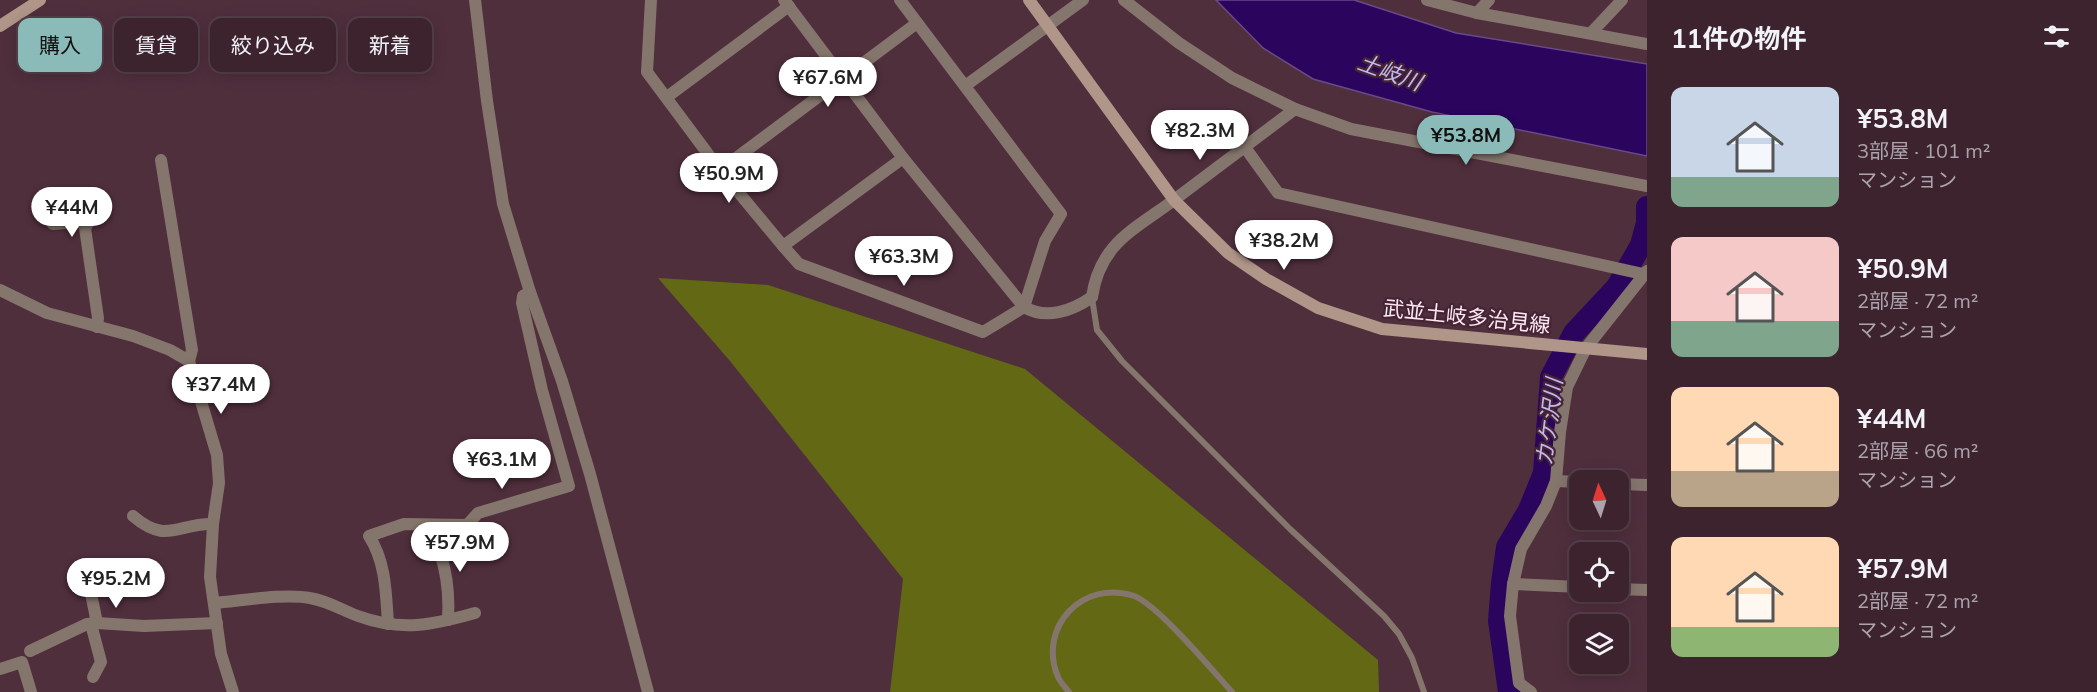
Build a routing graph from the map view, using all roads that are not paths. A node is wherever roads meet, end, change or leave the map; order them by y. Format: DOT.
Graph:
graph roads {
  1 [pos="40,0"];
  2 [pos="475,0"];
  3 [pos="651,0"];
  4 [pos="900,0"];
  5 [pos="1029,0"];
  6 [pos="1083,0"];
  7 [pos="1124,0"];
  8 [pos="1427,0"];
  9 [pos="1489,0"];
  10 [pos="1622,0"];
  11 [pos="787,3"];
  12 [pos="1477,13"];
  13 [pos="917,23"];
  14 [pos="0,26"];
  15 [pos="1048,27"];
  16 [pos="1591,33"];
  17 [pos="1647,44"];
  18 [pos="843,78"];
  19 [pos="965,86"];
  20 [pos="667,97"];
  21 [pos="1295,110"];
  22 [pos="1245,147"];
  23 [pos="903,158"];
  24 [pos="161,160"];
  25 [pos="720,170"];
  26 [pos="1647,186"];
  27 [pos="92,199"];
  28 [pos="1174,200"];
  29 [pos="89,221"];
  30 [pos="53,224"];
  31 [pos="783,246"];
  32 [pos="1646,274"];
  33 [pos="0,290"];
  34 [pos="530,292"];
  35 [pos="1092,297"];
  36 [pos="1024,307"];
  37 [pos="97,327"];
  38 [pos="1586,348"];
  39 [pos="1647,354"];
  40 [pos="189,361"];
  41 [pos="1556,481"];
  42 [pos="1569,482"];
  43 [pos="1629,484"];
  44 [pos="1647,485"];
  45 [pos="133,516"];
  46 [pos="213,524"];
  47 [pos="433,525"];
  48 [pos="88,579"];
  49 [pos="1513,584"];
  50 [pos="1569,587"];
  51 [pos="1629,589"];
  52 [pos="1647,590"];
  53 [pos="214,603"];
  54 [pos="475,613"];
  55 [pos="448,620"];
  56 [pos="94,623"];
  57 [pos="217,623"];
  58 [pos="388,624"];
  59 [pos="30,651"];
  60 [pos="0,669"];
  61 [pos="93,677"];
  62 [pos="32,692"];
  63 [pos="233,692"];
  64 [pos="648,692"];
  65 [pos="1069,692"];
  66 [pos="1232,692"];
  67 [pos="1424,692"];
  68 [pos="1531,692"];
  1 -- 14 [label="main road"];
  2 -- 34 [label="street"];
  3 -- 20 [label="street"];
  4 -- 13 [label="street"];
  5 -- 15 [label="main road, 武並土岐多治見線"];
  6 -- 15 [label="street"];
  7 -- 21 [label="street"];
  8 -- 12 [label="street"];
  9 -- 12 [label="street"];
  10 -- 16 [label="street"];
  11 -- 18 [label="street"];
  11 -- 20 [label="street"];
  12 -- 16 [label="street"];
  13 -- 18 [label="street"];
  13 -- 19 [label="street"];
  15 -- 19 [label="street"];
  15 -- 28 [label="main road, 武並土岐多治見線"];
  16 -- 17 [label="street"];
  18 -- 23 [label="street"];
  18 -- 25 [label="street"];
  19 -- 36 [label="street"];
  20 -- 25 [label="street"];
  21 -- 22 [label="street"];
  21 -- 26 [label="street"];
  22 -- 28 [label="street"];
  22 -- 32 [label="street"];
  23 -- 31 [label="street"];
  23 -- 36 [label="street"];
  24 -- 40 [label="street"];
  25 -- 31 [label="street"];
  27 -- 29 [label="street"];
  28 -- 35 [label="street"];
  28 -- 38 [label="main road, 武並土岐多治見線"];
  29 -- 30 [label="street"];
  29 -- 37 [label="street"];
  31 -- 36 [label="street"];
  32 -- 38 [label="street"];
  33 -- 37 [label="street"];
  34 -- 47 [label="street"];
  34 -- 64 [label="street"];
  35 -- 36 [label="street"];
  35 -- 67 [label="lane"];
  37 -- 40 [label="street"];
  38 -- 39 [label="main road, 武並土岐多治見線"];
  38 -- 41 [label="street"];
  40 -- 46 [label="street"];
  41 -- 42 [label="street"];
  41 -- 49 [label="street"];
  43 -- 44 [label="street"];
  45 -- 46 [label="street"];
  46 -- 53 [label="street"];
  47 -- 55 [label="street"];
  47 -- 58 [label="street"];
  48 -- 56 [label="street"];
  49 -- 50 [label="street"];
  49 -- 68 [label="street"];
  51 -- 52 [label="street"];
  53 -- 57 [label="street"];
  53 -- 58 [label="street"];
  54 -- 55 [label="street"];
  55 -- 58 [label="street"];
  56 -- 57 [label="street"];
  56 -- 59 [label="street"];
  56 -- 61 [label="street"];
  57 -- 63 [label="street"];
  60 -- 62 [label="street"];
  65 -- 66 [label="lane"];
}
